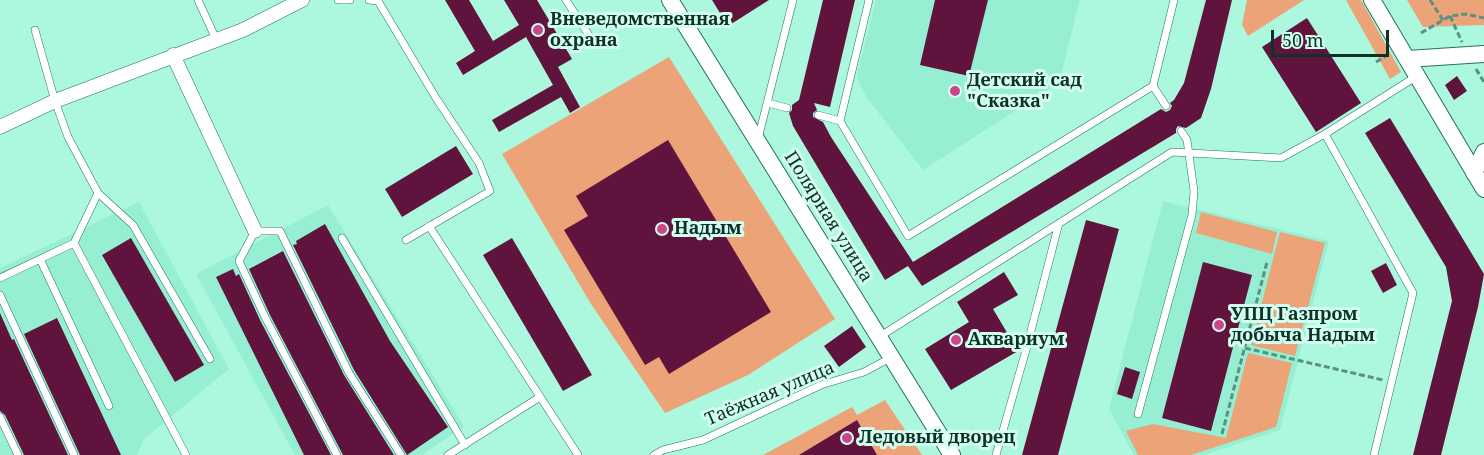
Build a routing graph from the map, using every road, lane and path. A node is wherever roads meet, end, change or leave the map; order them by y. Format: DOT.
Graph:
graph roads {
  1 [pos="198,0"];
  2 [pos="302,0"];
  3 [pos="338,0"];
  4 [pos="350,0"];
  5 [pos="369,0"];
  6 [pos="566,0"];
  7 [pos="670,0"];
  8 [pos="793,0"];
  9 [pos="869,0"];
  10 [pos="1174,0"];
  11 [pos="1372,0"];
  12 [pos="1430,0"];
  13 [pos="1484,18"];
  14 [pos="1443,20"];
  15 [pos="35,30"];
  16 [pos="1421,33"];
  17 [pos="216,39"];
  18 [pos="592,40"];
  19 [pos="1484,54"];
  20 [pos="173,55"];
  21 [pos="1400,55"];
  22 [pos="1376,62"];
  23 [pos="1417,76"];
  24 [pos="1153,86"];
  25 [pos="55,101"];
  26 [pos="768,103"];
  27 [pos="1166,106"];
  28 [pos="787,108"];
  29 [pos="818,115"];
  30 [pos="840,121"];
  31 [pos="0,127"];
  32 [pos="1181,131"];
  33 [pos="1325,134"];
  34 [pos="758,142"];
  35 [pos="1484,152"];
  36 [pos="1189,153"];
  37 [pos="1474,173"];
  38 [pos="1484,189"];
  39 [pos="98,193"];
  40 [pos="1059,224"];
  41 [pos="429,226"];
  42 [pos="255,231"];
  43 [pos="342,238"];
  44 [pos="406,240"];
  45 [pos="74,243"];
  46 [pos="40,259"];
  47 [pos="1267,262"];
  48 [pos="0,278"];
  49 [pos="0,295"];
  50 [pos="879,337"];
  51 [pos="1245,348"];
  52 [pos="892,357"];
  53 [pos="210,359"];
  54 [pos="1392,382"];
  55 [pos="540,397"];
  56 [pos="109,406"];
  57 [pos="1138,414"];
  58 [pos="0,417"];
  59 [pos="1222,434"];
  60 [pos="465,444"];
  61 [pos="664,453"];
  62 [pos="18,455"];
  63 [pos="74,455"];
  64 [pos="186,455"];
  65 [pos="337,455"];
  66 [pos="401,455"];
  67 [pos="448,455"];
  68 [pos="578,455"];
  69 [pos="654,455"];
  70 [pos="952,455"];
  71 [pos="996,455"];
  72 [pos="1374,455"];
  1 -- 17 [label="lane"];
  2 -- 17 [label="street"];
  3 -- 4 [label="lane"];
  5 -- 41 [label="lane"];
  6 -- 18 [label="lane"];
  7 -- 34 [label="street, Полярная улица"];
  8 -- 26 [label="lane"];
  9 -- 30 [label="lane"];
  10 -- 24 [label="lane"];
  11 -- 21 [label="street"];
  12 -- 14 [label="path"];
  13 -- 14 [label="path"];
  14 -- 16 [label="path"];
  15 -- 25 [label="lane"];
  17 -- 20 [label="street"];
  19 -- 21 [label="street"];
  20 -- 25 [label="street"];
  20 -- 42 [label="street"];
  21 -- 22 [label="path"];
  21 -- 23 [label="street"];
  23 -- 33 [label="lane"];
  23 -- 37 [label="street"];
  24 -- 27 [label="lane"];
  24 -- 30 [label="lane"];
  25 -- 31 [label="street"];
  25 -- 39 [label="lane"];
  26 -- 28 [label="lane"];
  26 -- 34 [label="lane"];
  29 -- 30 [label="lane"];
  32 -- 36 [label="lane"];
  33 -- 36 [label="lane"];
  33 -- 54 [label="lane"];
  34 -- 50 [label="street, Полярная улица"];
  35 -- 37 [label="street"];
  36 -- 40 [label="lane"];
  36 -- 57 [label="lane"];
  37 -- 38 [label="street"];
  39 -- 45 [label="lane"];
  39 -- 53 [label="lane"];
  40 -- 50 [label="lane"];
  40 -- 71 [label="lane"];
  41 -- 44 [label="lane"];
  41 -- 55 [label="lane"];
  42 -- 65 [label="lane"];
  42 -- 66 [label="lane"];
  43 -- 60 [label="lane"];
  45 -- 46 [label="lane"];
  45 -- 64 [label="lane"];
  46 -- 48 [label="lane"];
  46 -- 56 [label="lane"];
  47 -- 51 [label="path"];
  49 -- 63 [label="lane"];
  50 -- 52 [label="street, Полярная улица"];
  51 -- 54 [label="path"];
  51 -- 59 [label="path"];
  52 -- 61 [label="lane, Таёжная улица"];
  52 -- 70 [label="street, Полярная улица"];
  54 -- 72 [label="lane"];
  55 -- 60 [label="lane"];
  55 -- 68 [label="lane"];
  58 -- 62 [label="lane"];
  60 -- 67 [label="lane"];
  61 -- 69 [label="lane, Таёжная улица"];
}
